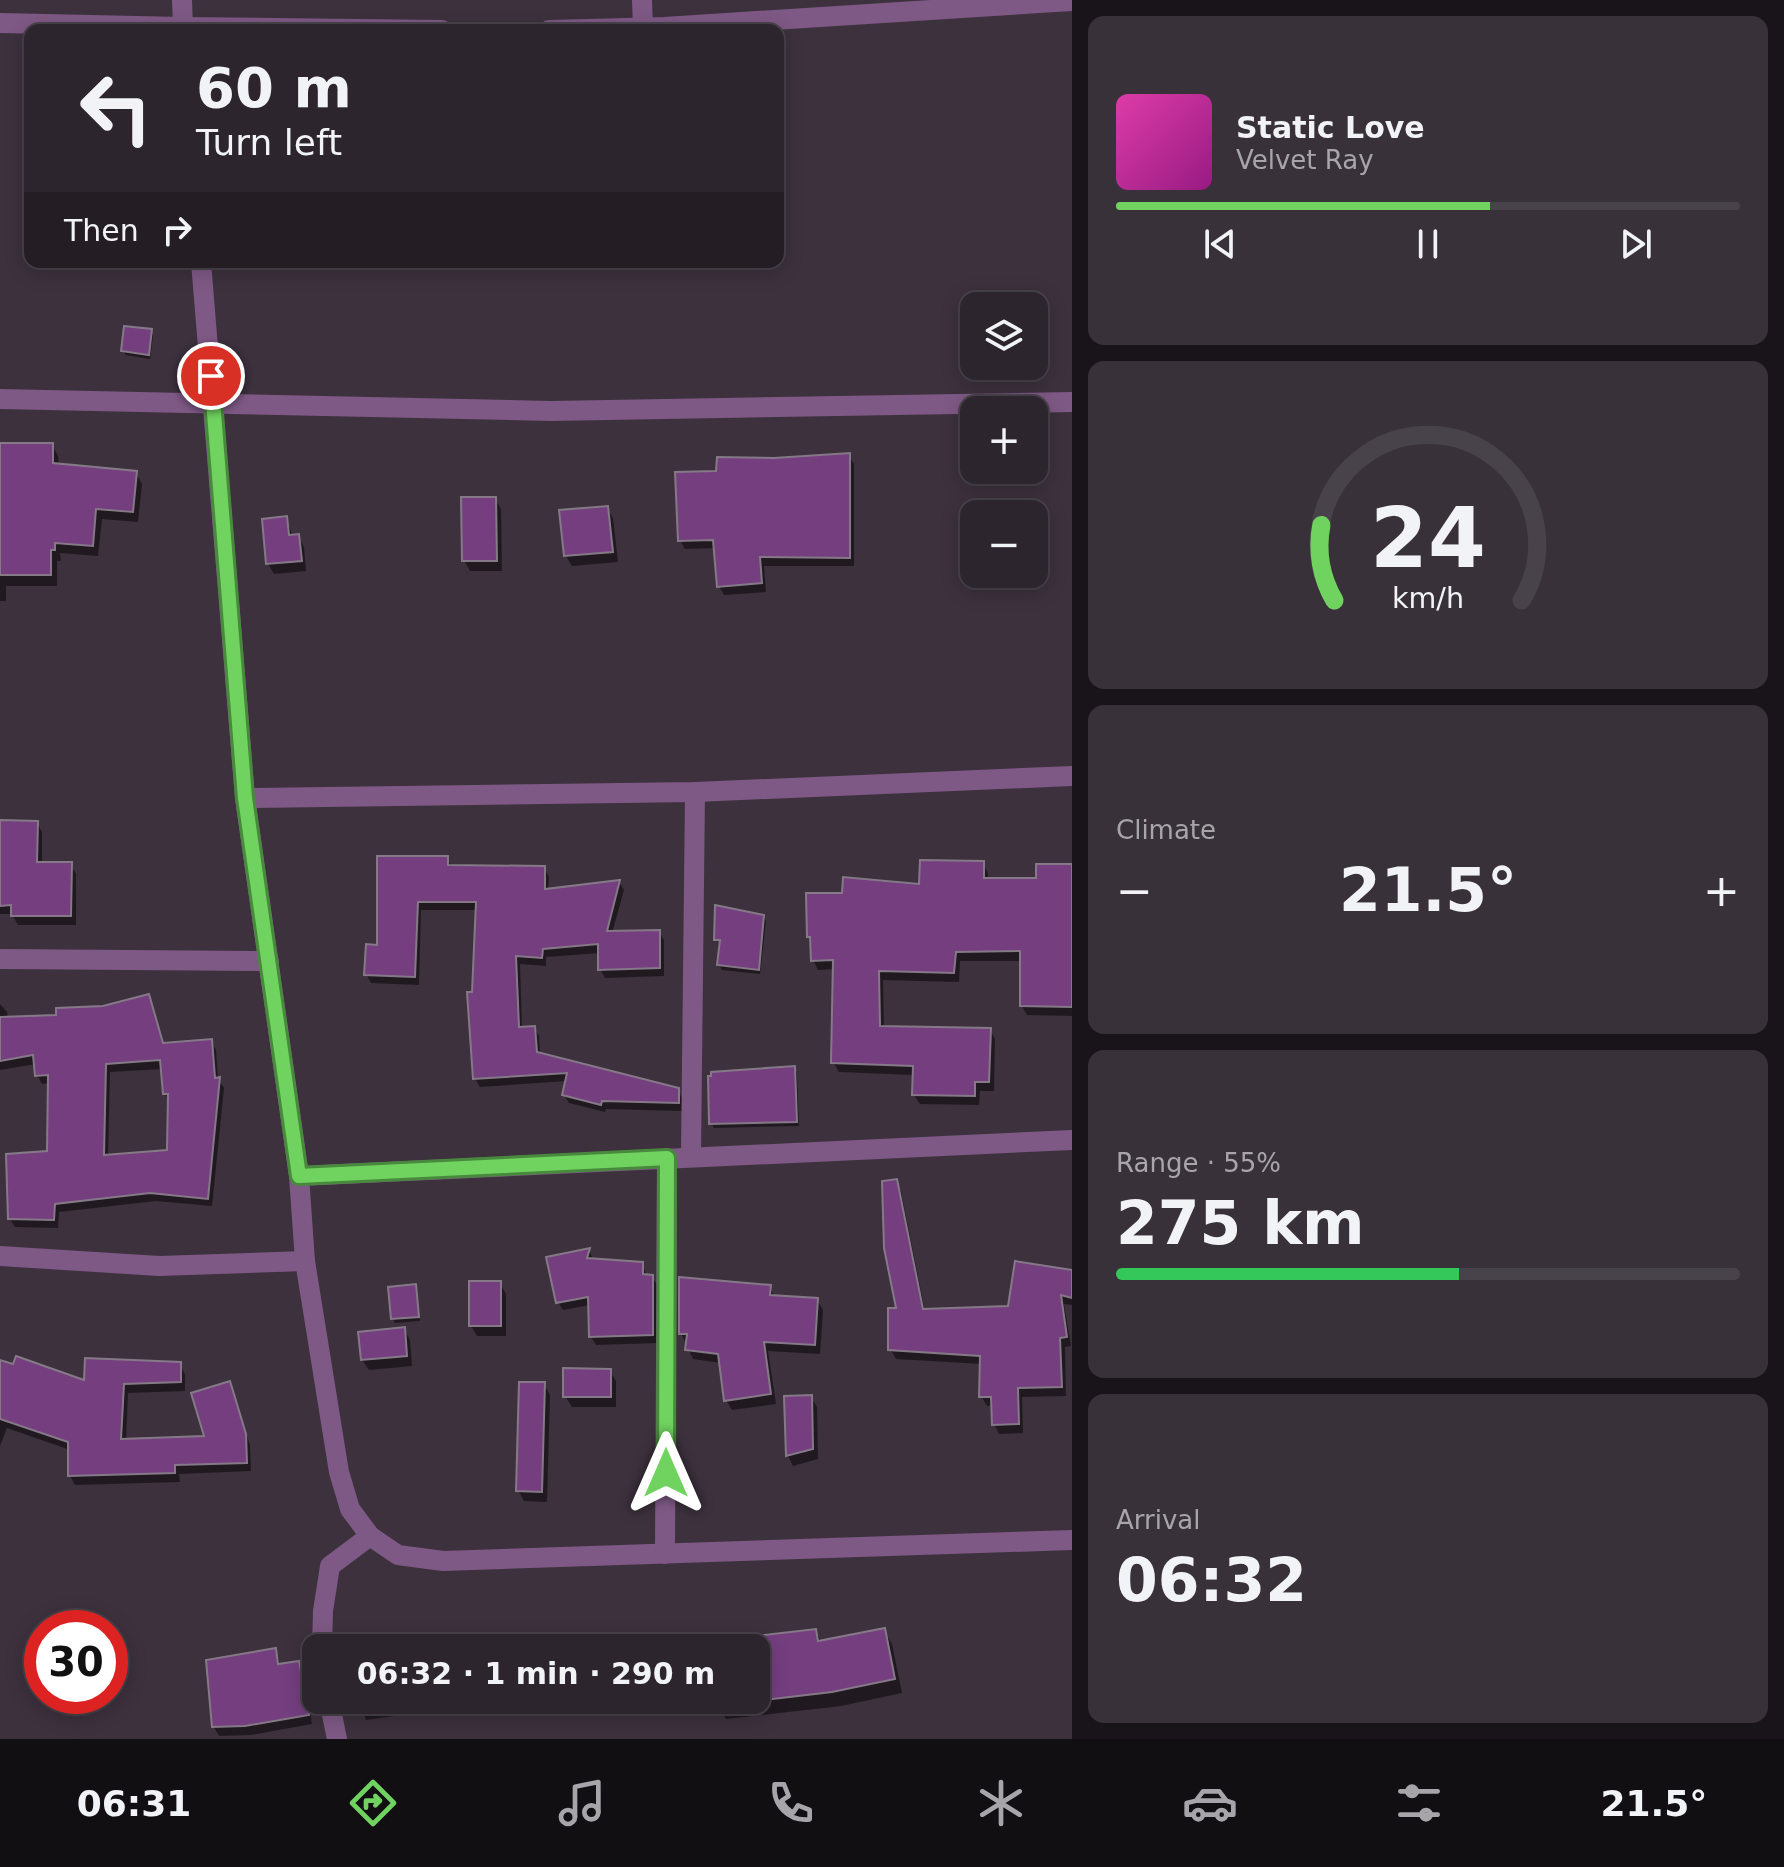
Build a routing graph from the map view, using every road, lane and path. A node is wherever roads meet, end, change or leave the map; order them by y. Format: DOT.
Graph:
graph roads {
  1 [pos="182,0"];
  2 [pos="642,0"];
  3 [pos="1072,1"];
  4 [pos="0,23"];
  5 [pos="37,24"];
  6 [pos="184,24"];
  7 [pos="643,24"];
  8 [pos="707,24"];
  9 [pos="202,268"];
  10 [pos="0,399"];
  11 [pos="1072,402"];
  12 [pos="214,405"];
  13 [pos="1072,776"];
  14 [pos="695,792"];
  15 [pos="245,798"];
  16 [pos="0,959"];
  17 [pos="269,961"];
  18 [pos="1072,1140"];
  19 [pos="691,1156"];
  20 [pos="667,1158"];
  21 [pos="299,1176"];
  22 [pos="0,1256"];
  23 [pos="305,1261"];
  24 [pos="370,1536"];
  25 [pos="1072,1540"];
  26 [pos="665,1554"];
  27 [pos="322,1634"];
  28 [pos="332,1714"];
  29 [pos="337,1739"];
  1 -- 6 [label="street"];
  2 -- 7 [label="street"];
  3 -- 8 [label="street"];
  4 -- 5 [label="street"];
  9 -- 12 [label="street"];
  10 -- 12 [label="street"];
  11 -- 12 [label="street"];
  12 -- 15 [label="street"];
  13 -- 14 [label="street"];
  14 -- 15 [label="street"];
  14 -- 19 [label="street"];
  15 -- 17 [label="street"];
  16 -- 17 [label="street"];
  17 -- 21 [label="street"];
  18 -- 19 [label="street"];
  19 -- 20 [label="street"];
  20 -- 21 [label="street"];
  20 -- 26 [label="street"];
  21 -- 23 [label="street"];
  22 -- 23 [label="street"];
  23 -- 24 [label="street"];
  24 -- 26 [label="street"];
  24 -- 27 [label="street"];
  25 -- 26 [label="street"];
  28 -- 29 [label="street"];
}
